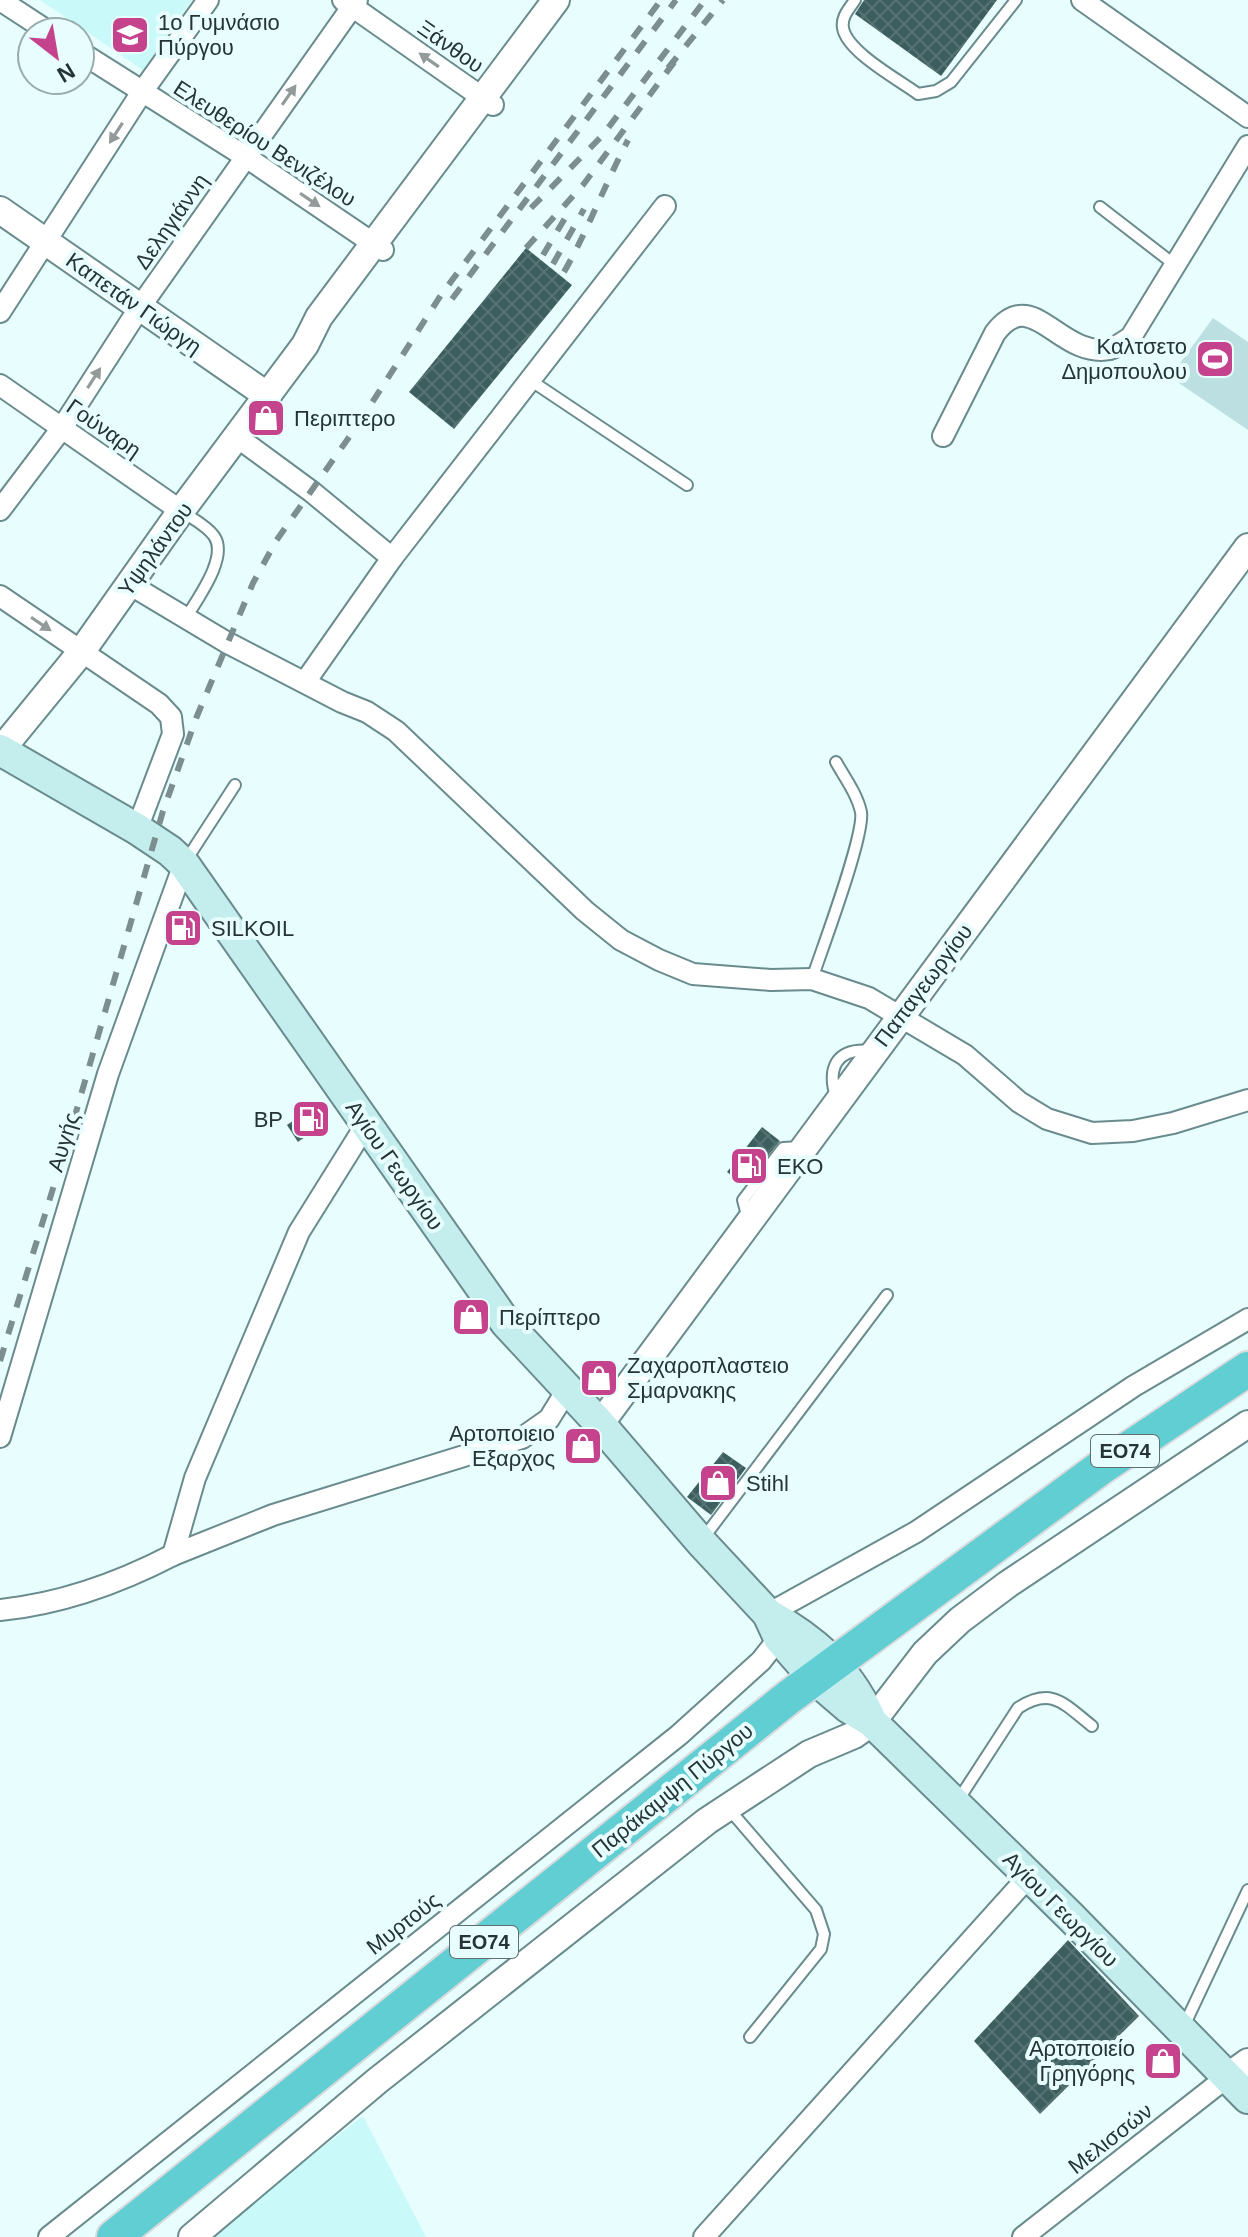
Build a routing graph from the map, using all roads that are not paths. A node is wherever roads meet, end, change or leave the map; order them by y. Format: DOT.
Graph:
graph roads {
  1 [pos="208,0"];
  2 [pos="556,0"];
  3 [pos="572,0"];
  4 [pos="855,0"];
  5 [pos="1016,0"];
  6 [pos="1082,0"];
  7 [pos="351,2"];
  8 [pos="4,5"];
  9 [pos="22,16"];
  10 [pos="96,62"];
  11 [pos="142,92"];
  12 [pos="488,101"];
  13 [pos="1248,117"];
  14 [pos="1248,146"];
  15 [pos="246,157"];
  16 [pos="665,206"];
  17 [pos="1100,207"];
  18 [pos="0,210"];
  19 [pos="46,242"];
  20 [pos="378,247"];
  21 [pos="1175,265"];
  22 [pos="140,307"];
  23 [pos="0,312"];
  24 [pos="530,380"];
  25 [pos="0,385"];
  26 [pos="268,396"];
  27 [pos="62,428"];
  28 [pos="943,436"];
  29 [pos="237,437"];
  30 [pos="687,485"];
  31 [pos="0,510"];
  32 [pos="181,511"];
  33 [pos="1248,547"];
  34 [pos="392,558"];
  35 [pos="129,584"];
  36 [pos="0,596"];
  37 [pos="186,618"];
  38 [pos="82,651"];
  39 [pos="305,682"];
  40 [pos="0,750"];
  41 [pos="836,762"];
  42 [pos="235,785"];
  43 [pos="137,829"];
  44 [pos="184,864"];
  45 [pos="812,979"];
  46 [pos="900,1016"];
  47 [pos="1248,1100"];
  48 [pos="367,1123"];
  49 [pos="887,1295"];
  50 [pos="1248,1319"];
  51 [pos="1248,1369"];
  52 [pos="567,1390"];
  53 [pos="600,1424"];
  54 [pos="1248,1424"];
  55 [pos="0,1437"];
  56 [pos="701,1542"];
  57 [pos="173,1555"];
  58 [pos="0,1610"];
  59 [pos="774,1626"];
  60 [pos="824,1670"];
  61 [pos="872,1722"];
  62 [pos="1092,1726"];
  63 [pos="956,1804"];
  64 [pos="727,1807"];
  65 [pos="1029,1876"];
  66 [pos="1248,1890"];
  67 [pos="1182,2032"];
  68 [pos="750,2037"];
  69 [pos="1241,2079"];
  70 [pos="205,2233"];
  71 [pos="49,2237"];
  72 [pos="114,2237"];
  73 [pos="704,2237"];
  74 [pos="1023,2237"];
  1 -- 11 [label="street"];
  2 -- 12 [label="street, Υψηλάντου"];
  3 -- 12 [label="street, Υψηλάντου"];
  4 -- 5 [label="lane"];
  6 -- 13 [label="street"];
  12 -- 7 [label="street, Ξάνθου, one-way"];
  15 -- 7 [label="street, Δεληγιάννη, one-way"];
  8 -- 9 [label="street"];
  10 -- 11 [label="street, Ελευθερίου Βενιζέλου"];
  11 -- 15 [label="street, Ελευθερίου Βενιζέλου"];
  11 -- 19 [label="street, one-way"];
  12 -- 20 [label="street, Υψηλάντου"];
  14 -- 21 [label="street"];
  15 -- 20 [label="street, Ελευθερίου Βενιζέλου, one-way"];
  15 -- 22 [label="street, Δεληγιάννη"];
  16 -- 24 [label="street"];
  17 -- 21 [label="lane"];
  18 -- 19 [label="street, Καπετάν Γιώργη"];
  19 -- 22 [label="street, Καπετάν Γιώργη"];
  19 -- 23 [label="street"];
  20 -- 26 [label="street, Υψηλάντου"];
  21 -- 28 [label="street"];
  22 -- 26 [label="street, Καπετάν Γιώργη"];
  27 -- 22 [label="street, Δεληγιάννη, one-way"];
  24 -- 30 [label="lane"];
  24 -- 34 [label="street"];
  25 -- 27 [label="street, Γούναρη"];
  26 -- 29 [label="street, Υψηλάντου"];
  27 -- 31 [label="street, Δεληγιάννη"];
  27 -- 32 [label="street, Γούναρη"];
  29 -- 32 [label="street, Υψηλάντου"];
  29 -- 34 [label="street"];
  32 -- 35 [label="street, Υψηλάντου"];
  32 -- 37 [label="lane"];
  33 -- 46 [label="street, Παπαγεωργίου"];
  34 -- 39 [label="street"];
  35 -- 37 [label="street"];
  35 -- 38 [label="street, Υψηλάντου"];
  36 -- 38 [label="street, one-way"];
  37 -- 39 [label="street"];
  38 -- 40 [label="street, Υψηλάντου"];
  38 -- 43 [label="street"];
  39 -- 45 [label="street"];
  40 -- 43 [label="main road, Αγίου Γεωργίου"];
  41 -- 45 [label="lane"];
  42 -- 44 [label="lane"];
  43 -- 44 [label="main road, Αγίου Γεωργίου"];
  44 -- 48 [label="main road, Αγίου Γεωργίου"];
  44 -- 55 [label="street, Αυγής"];
  45 -- 46 [label="street"];
  46 -- 47 [label="street"];
  46 -- 53 [label="street, Παπαγεωργίου"];
  48 -- 52 [label="main road, Αγίου Γεωργίου"];
  48 -- 57 [label="street"];
  49 -- 56 [label="lane"];
  50 -- 59 [label="street"];
  51 -- 60 [label="highway, Παράκαμψη Πύργου / ΕΟ74"];
  52 -- 53 [label="main road, Αγίου Γεωργίου"];
  52 -- 57 [label="street"];
  53 -- 56 [label="main road, Αγίου Γεωργίου"];
  54 -- 61 [label="street"];
  56 -- 59 [label="main road, Αγίου Γεωργίου"];
  57 -- 58 [label="street"];
  59 -- 60 [label="main road, Αγίου Γεωργίου"];
  59 -- 71 [label="street, Μυρτούς"];
  60 -- 61 [label="main road, Αγίου Γεωργίου"];
  60 -- 72 [label="highway, Παράκαμψη Πύργου / ΕΟ74"];
  61 -- 63 [label="main road, Αγίου Γεωργίου"];
  61 -- 64 [label="street"];
  62 -- 63 [label="lane"];
  63 -- 65 [label="main road, Αγίου Γεωργίου"];
  64 -- 68 [label="lane"];
  64 -- 70 [label="street"];
  65 -- 67 [label="main road, Αγίου Γεωργίου"];
  65 -- 73 [label="street"];
  66 -- 67 [label="lane"];
  67 -- 69 [label="main road, Αγίου Γεωργίου"];
  69 -- 74 [label="street, Μελισσών"];
}
